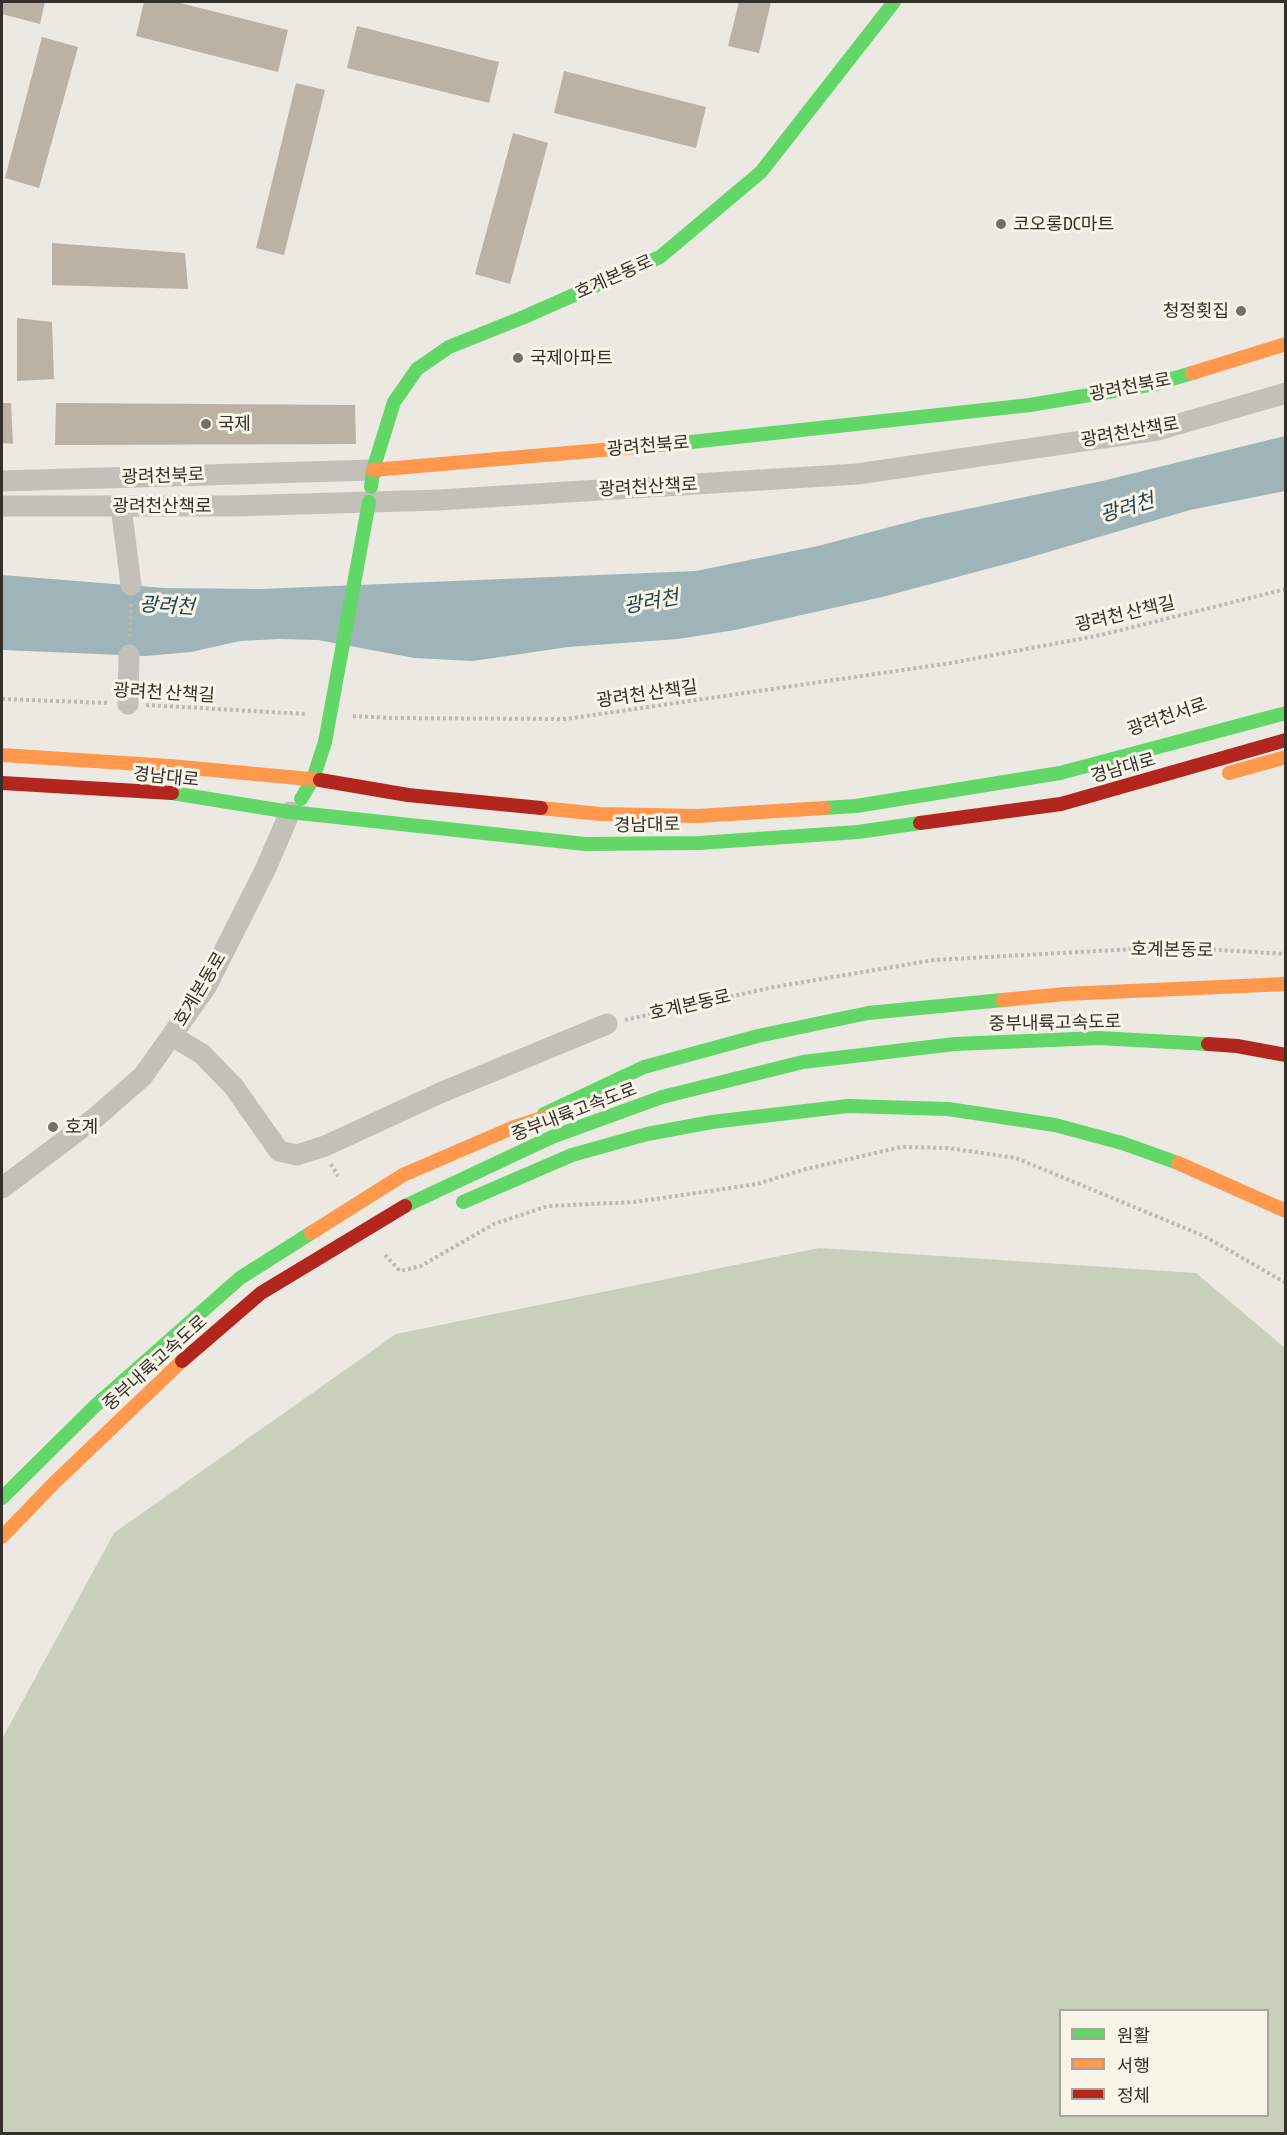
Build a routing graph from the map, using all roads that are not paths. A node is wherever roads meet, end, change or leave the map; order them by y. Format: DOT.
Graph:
graph roads {
  1 [pos="894,2"];
  2 [pos="1286,344"];
  3 [pos="1286,393"];
  4 [pos="373,470"];
  5 [pos="2,481"];
  6 [pos="369,502"];
  7 [pos="2,506"];
  8 [pos="121,506"];
  9 [pos="131,585"];
  10 [pos="129,655"];
  11 [pos="128,704"];
  12 [pos="1246,710"];
  13 [pos="1286,713"];
  14 [pos="1286,740"];
  15 [pos="2,755"];
  16 [pos="1286,757"];
  17 [pos="1060,772"];
  18 [pos="1220,776"];
  19 [pos="313,779"];
  20 [pos="2,783"];
  21 [pos="1175,786"];
  22 [pos="1061,804"];
  23 [pos="290,812"];
  24 [pos="1286,984"];
  25 [pos="607,1024"];
  26 [pos="171,1036"];
  27 [pos="1286,1055"];
  28 [pos="638,1085"];
  29 [pos="512,1128"];
  30 [pos="2,1188"];
  31 [pos="446,1210"];
  32 [pos="1286,1211"];
  33 [pos="292,1290"];
  34 [pos="169,1372"];
  35 [pos="2,1498"];
  36 [pos="2,1537"];
  1 -- 4 [label="main road, 호계본동로"];
  2 -- 4 [label="main road, 광려천북로"];
  3 -- 6 [label="street, 광려천산책로"];
  4 -- 5 [label="street, 광려천북로"];
  4 -- 6 [label="main road, 호계본동로"];
  6 -- 8 [label="street, 광려천산책로"];
  6 -- 19 [label="main road, 호계본동로, bridge"];
  7 -- 8 [label="street, 광려천산책로"];
  8 -- 9 [label="street"];
  10 -- 11 [label="street"];
  12 -- 17 [label="main road, 광려천서로"];
  13 -- 17 [label="main road, 경남대로"];
  14 -- 22 [label="main road, 경남대로"];
  15 -- 19 [label="main road, 경남대로"];
  16 -- 18 [label="main road"];
  17 -- 19 [label="main road, 경남대로"];
  19 -- 23 [label="main road, 호계본동로"];
  20 -- 23 [label="main road, 경남대로"];
  21 -- 22 [label="main road"];
  22 -- 23 [label="main road, 경남대로"];
  23 -- 26 [label="street, 호계본동로"];
  24 -- 29 [label="main road"];
  25 -- 26 [label="street, 호계본동로"];
  26 -- 30 [label="street, 호계본동로"];
  27 -- 34 [label="main road, 중부내륙고속도로"];
  28 -- 29 [label="main road, 중부내륙고속도로"];
  29 -- 35 [label="main road, 중부내륙고속도로"];
  31 -- 32 [label="main road"];
  33 -- 34 [label="main road"];
  34 -- 36 [label="main road, 중부내륙고속도로"];
}
